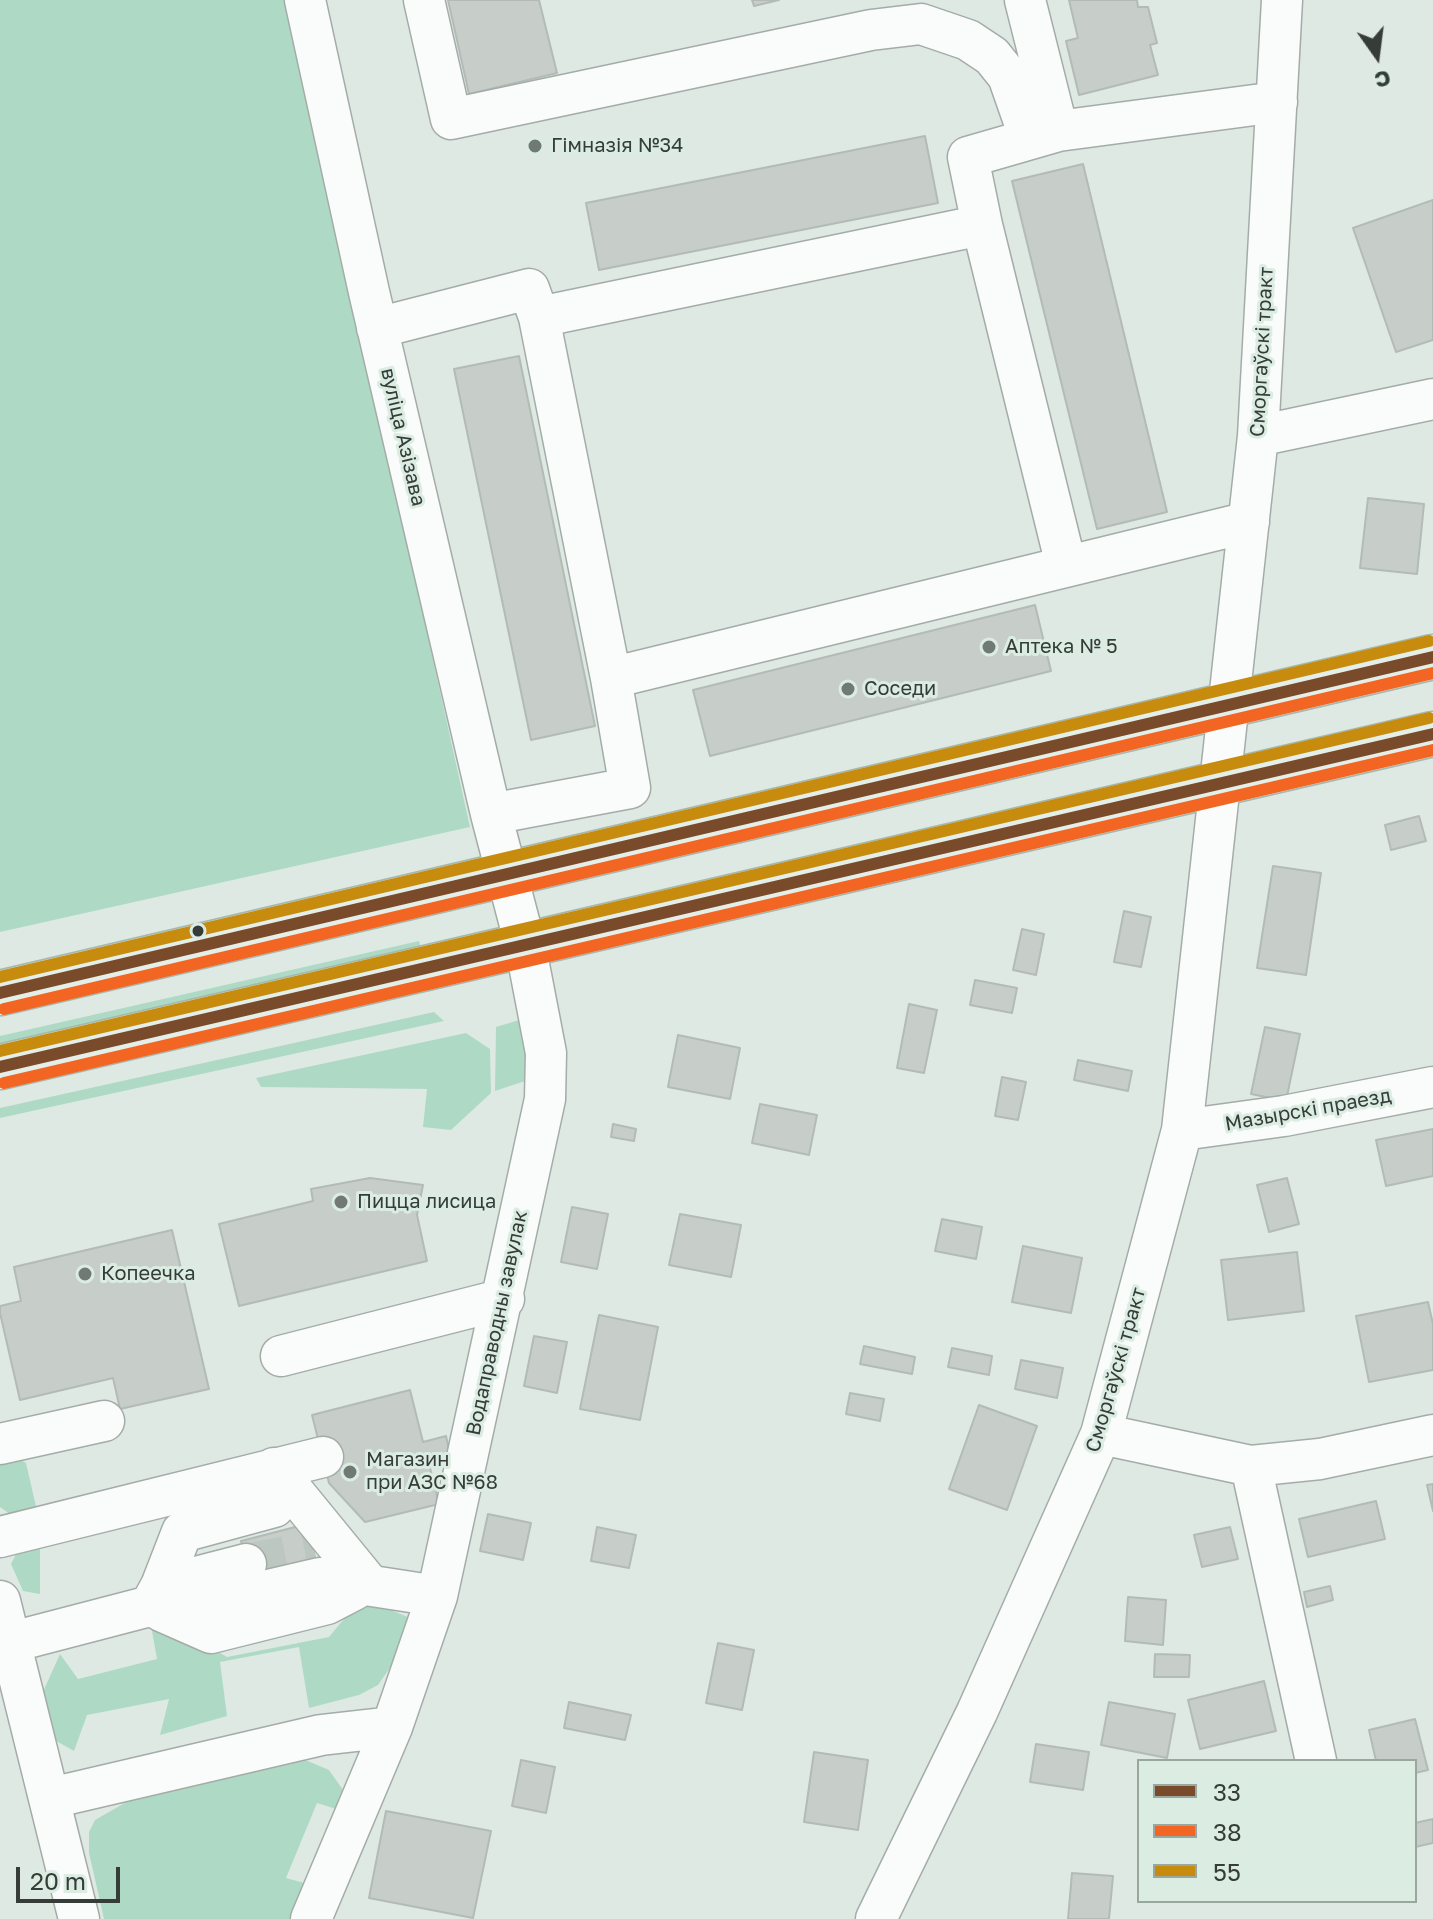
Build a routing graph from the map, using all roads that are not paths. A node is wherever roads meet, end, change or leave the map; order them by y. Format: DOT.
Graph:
graph roads {
  1 [pos="305,0"];
  2 [pos="424,0"];
  3 [pos="1025,0"];
  4 [pos="1282,0"];
  5 [pos="841,18"];
  6 [pos="1277,102"];
  7 [pos="1044,135"];
  8 [pos="982,225"];
  9 [pos="539,317"];
  10 [pos="377,328"];
  11 [pos="1433,399"];
  12 [pos="1258,436"];
  13 [pos="1249,522"];
  14 [pos="1066,565"];
  15 [pos="1433,657"];
  16 [pos="611,678"];
  17 [pos="1231,704"];
  18 [pos="1433,734"];
  19 [pos="1223,782"];
  20 [pos="491,814"];
  21 [pos="507,872"];
  22 [pos="525,944"];
  23 [pos="0,993"];
  24 [pos="0,1067"];
  25 [pos="1433,1087"];
  26 [pos="1182,1130"];
  27 [pos="504,1299"];
  28 [pos="281,1356"];
  29 [pos="104,1421"];
  30 [pos="1101,1434"];
  31 [pos="1433,1435"];
  32 [pos="0,1444"];
  33 [pos="323,1457"];
  34 [pos="1251,1466"];
  35 [pos="274,1468"];
  36 [pos="0,1537"];
  37 [pos="314,1551"];
  38 [pos="246,1564"];
  39 [pos="368,1583"];
  40 [pos="156,1596"];
  41 [pos="437,1596"];
  42 [pos="0,1601"];
  43 [pos="12,1642"];
  44 [pos="392,1727"];
  45 [pos="1316,1759"];
  46 [pos="51,1798"];
  47 [pos="79,1919"];
  48 [pos="311,1919"];
  49 [pos="876,1919"];
  1 -- 10 [label="street, вуліца Азізава"];
  2 -- 5 [label="street"];
  3 -- 7 [label="street"];
  4 -- 6 [label="street, Сморгаўскі тракт"];
  5 -- 7 [label="street"];
  6 -- 7 [label="street"];
  6 -- 12 [label="street, Сморгаўскі тракт"];
  7 -- 8 [label="street"];
  8 -- 9 [label="street"];
  8 -- 14 [label="street"];
  9 -- 10 [label="street"];
  9 -- 16 [label="street"];
  10 -- 20 [label="street, вуліца Азізава"];
  11 -- 12 [label="street"];
  12 -- 13 [label="street, Сморгаўскі тракт"];
  13 -- 14 [label="street"];
  13 -- 17 [label="street, Сморгаўскі тракт"];
  14 -- 16 [label="street"];
  15 -- 17 [label="main road"];
  16 -- 20 [label="street"];
  17 -- 19 [label="street, Сморгаўскі тракт"];
  17 -- 21 [label="main road"];
  18 -- 19 [label="main road"];
  19 -- 22 [label="main road"];
  19 -- 26 [label="street, Сморгаўскі тракт"];
  20 -- 21 [label="street, вуліца Азізава"];
  21 -- 22 [label="street, Водаправодны завулак"];
  21 -- 23 [label="main road"];
  22 -- 24 [label="main road"];
  22 -- 27 [label="street, Водаправодны завулак"];
  25 -- 26 [label="street, Мазырскі праезд"];
  26 -- 30 [label="street, Сморгаўскі тракт"];
  27 -- 28 [label="street"];
  27 -- 41 [label="street, Водаправодны завулак"];
  29 -- 32 [label="street"];
  30 -- 34 [label="street"];
  30 -- 49 [label="street, Сморгаўскі тракт"];
  31 -- 34 [label="street"];
  33 -- 35 [label="street"];
  34 -- 45 [label="street"];
  35 -- 36 [label="street"];
  35 -- 39 [label="street"];
  35 -- 40 [label="street"];
  37 -- 39 [label="street"];
  38 -- 40 [label="street"];
  39 -- 40 [label="street"];
  39 -- 41 [label="street"];
  40 -- 43 [label="street"];
  41 -- 44 [label="street, Водаправодны завулак"];
  42 -- 43 [label="street"];
  43 -- 46 [label="street"];
  44 -- 46 [label="street"];
  44 -- 48 [label="street, Водаправодны завулак"];
  46 -- 47 [label="street"];
}
